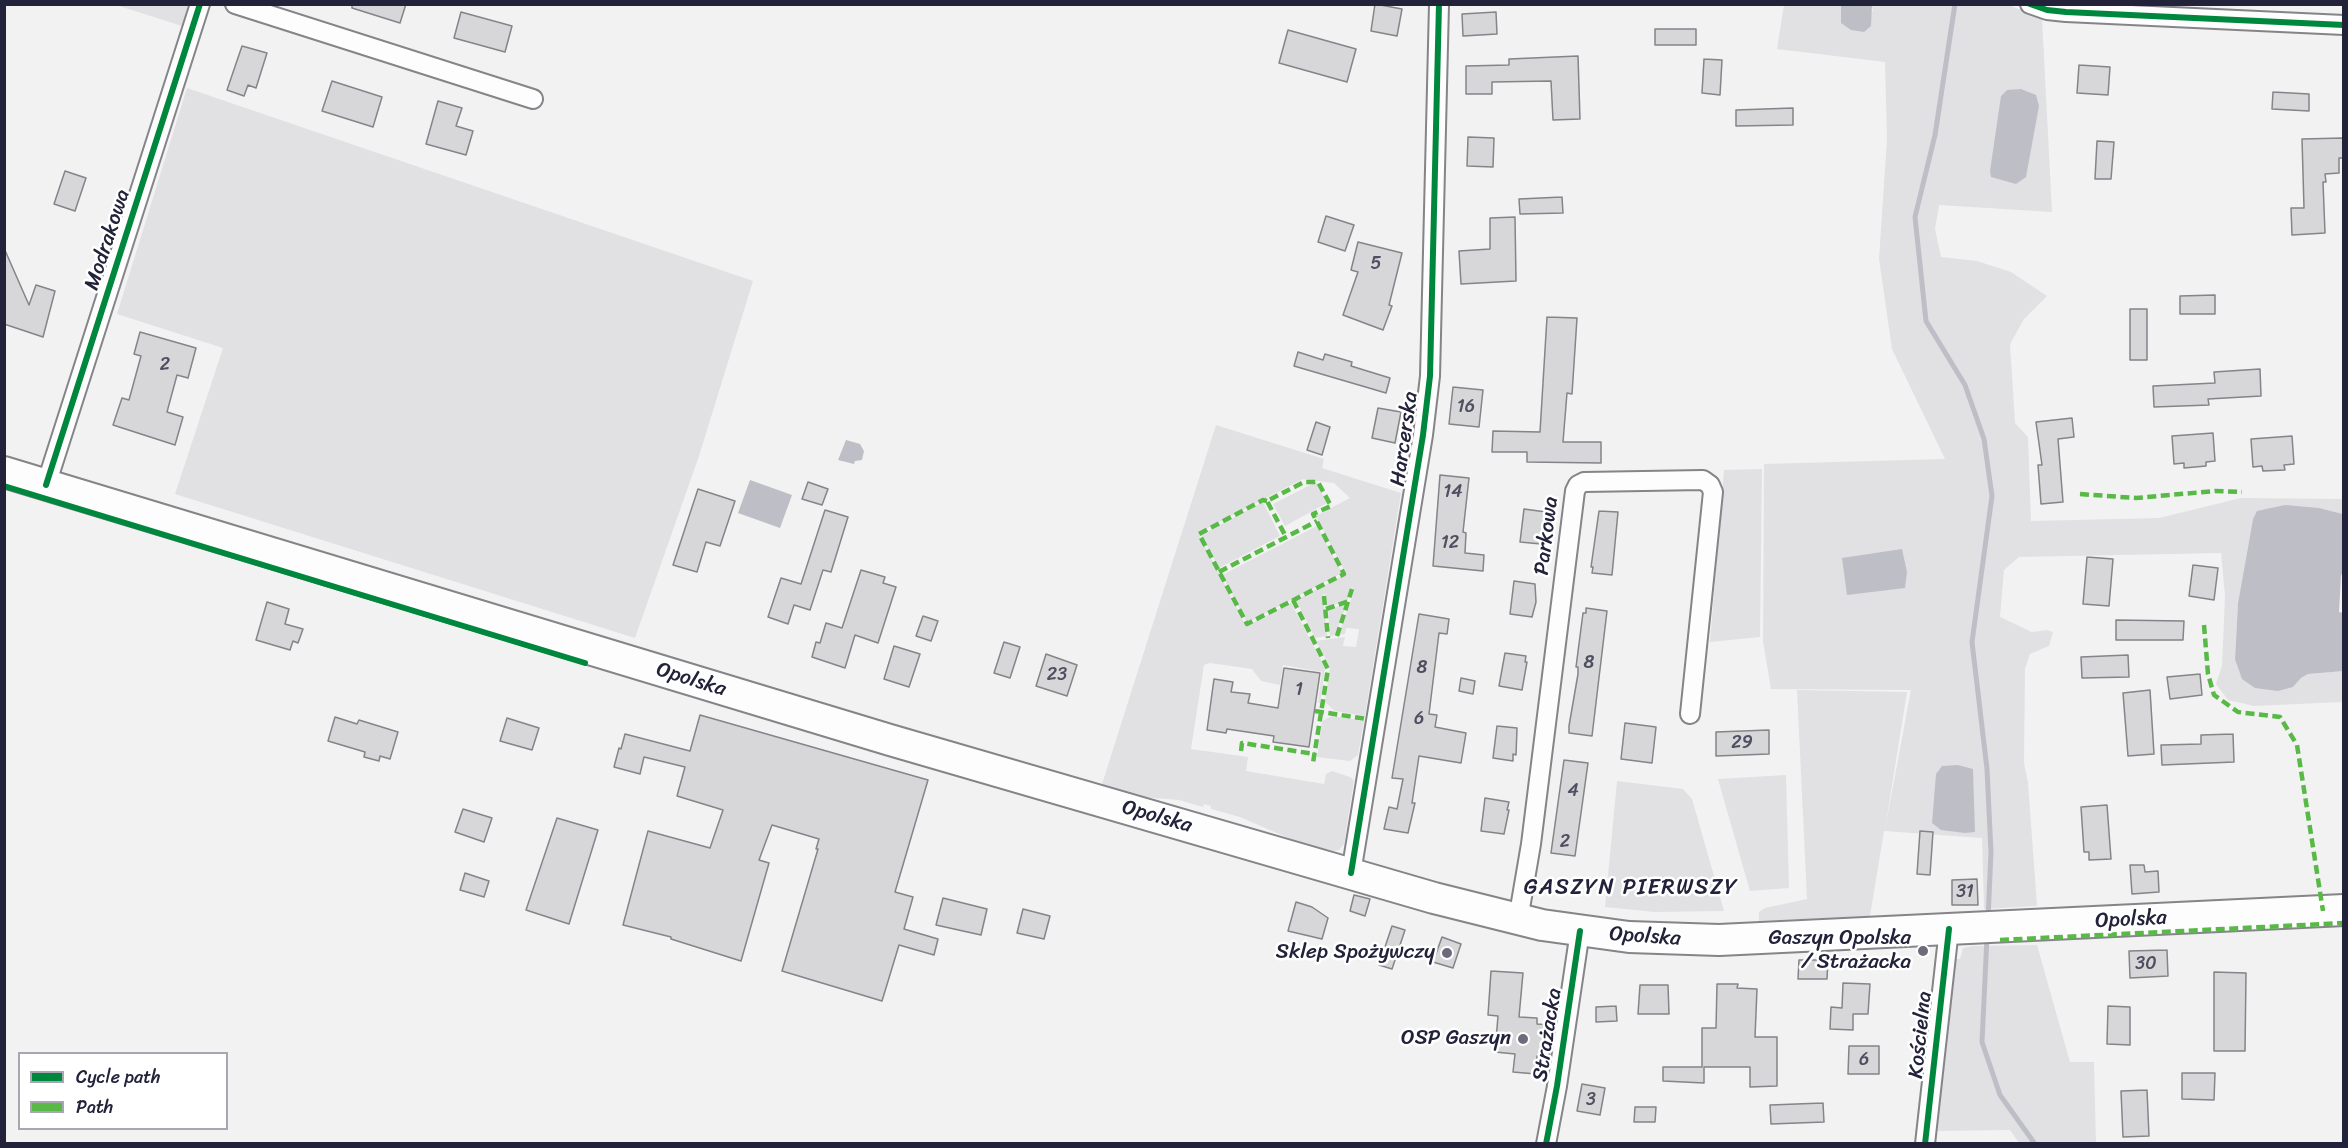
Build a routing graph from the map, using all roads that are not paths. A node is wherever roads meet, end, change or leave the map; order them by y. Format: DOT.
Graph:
graph roads {
  1 [pos="200,4"];
  2 [pos="235,4"];
  3 [pos="1439,4"];
  4 [pos="2030,4"];
  5 [pos="2343,26"];
  6 [pos="533,99"];
  7 [pos="4,472"];
  8 [pos="46,485"];
  9 [pos="1690,714"];
  10 [pos="1351,873"];
  11 [pos="2343,910"];
  12 [pos="1518,920"];
  13 [pos="1949,929"];
  14 [pos="1580,931"];
  15 [pos="1546,1143"];
  16 [pos="1925,1143"];
  1 -- 8 [label="street, Modrakowa"];
  2 -- 6 [label="street"];
  3 -- 10 [label="street, Harcerska"];
  4 -- 5 [label="street"];
  7 -- 8 [label="main road, Opolska"];
  8 -- 10 [label="main road, Opolska"];
  9 -- 12 [label="street, Parkowa"];
  10 -- 12 [label="main road, Opolska"];
  11 -- 13 [label="main road, Opolska"];
  12 -- 14 [label="main road, Opolska"];
  13 -- 14 [label="main road, Opolska"];
  13 -- 16 [label="street, Kościelna"];
  14 -- 15 [label="street, Strażacka"];
}
